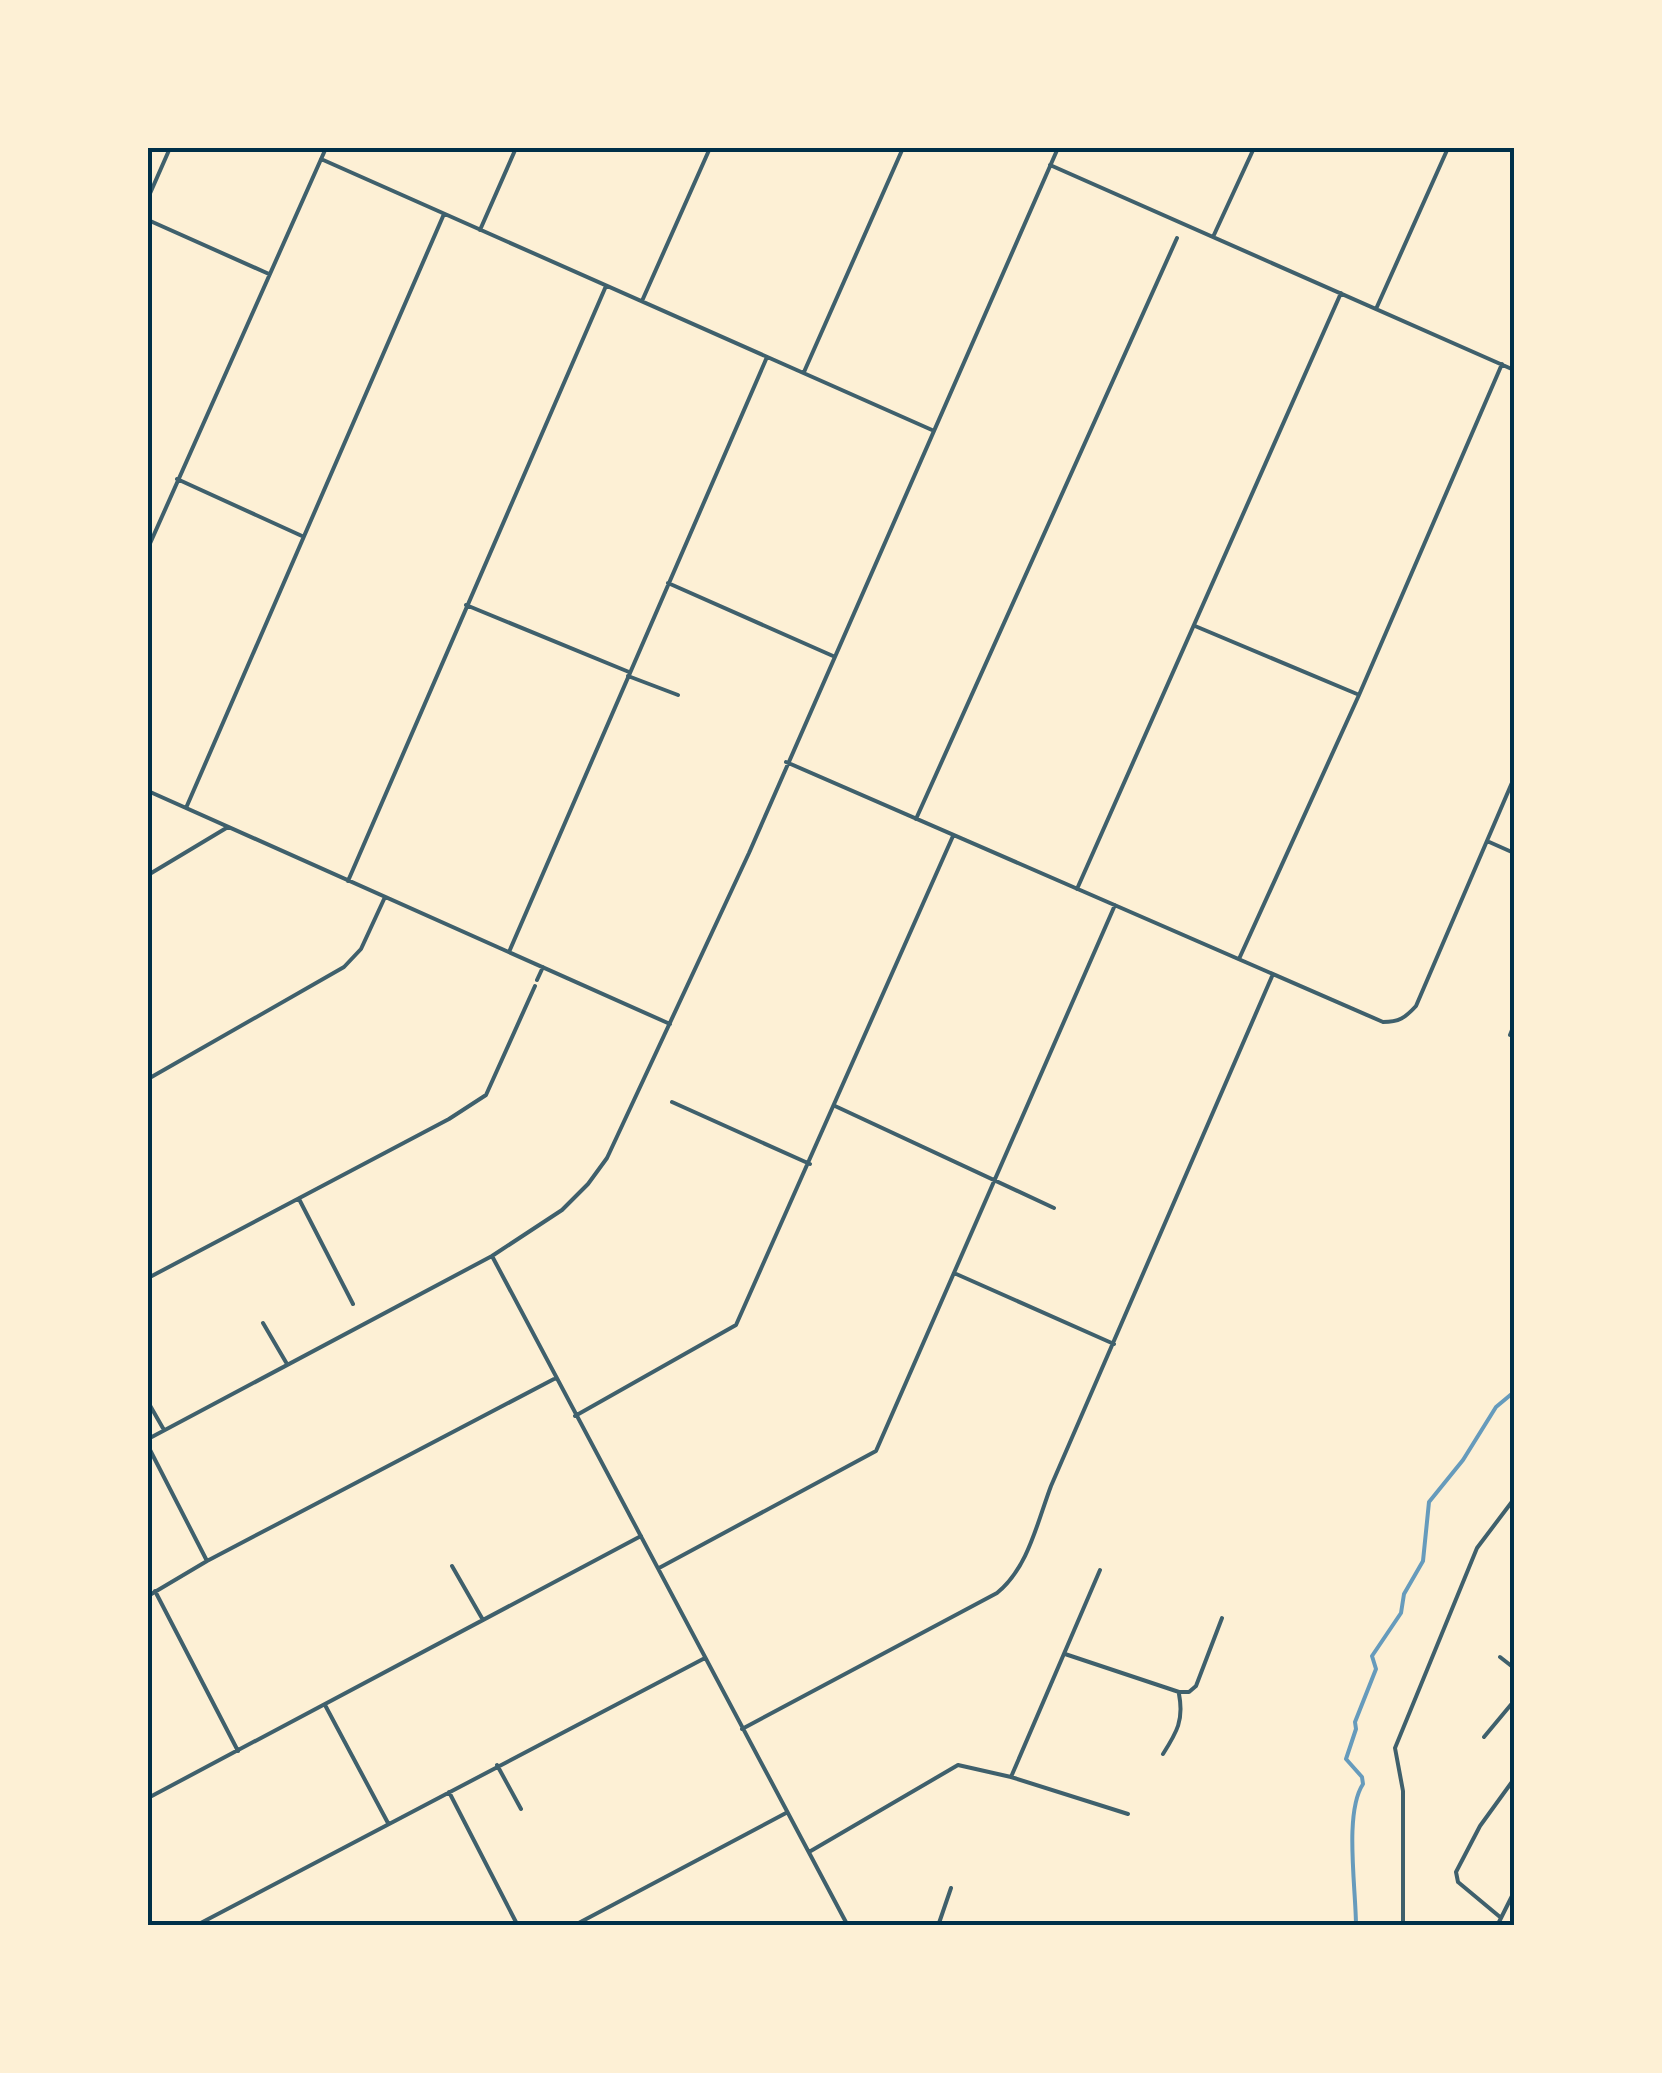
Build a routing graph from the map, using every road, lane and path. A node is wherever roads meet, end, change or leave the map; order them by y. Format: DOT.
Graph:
graph roads {
  1 [pos="170,148"];
  2 [pos="326,148"];
  3 [pos="516,148"];
  4 [pos="710,148"];
  5 [pos="904,148"];
  6 [pos="1058,148"];
  7 [pos="1254,148"];
  8 [pos="1448,148"];
  9 [pos="321,159"];
  10 [pos="1050,166"];
  11 [pos="148,198"];
  12 [pos="444,214"];
  13 [pos="148,220"];
  14 [pos="1183,224"];
  15 [pos="480,230"];
  16 [pos="1213,237"];
  17 [pos="269,274"];
  18 [pos="606,286"];
  19 [pos="1340,294"];
  20 [pos="642,302"];
  21 [pos="1376,309"];
  22 [pos="767,357"];
  23 [pos="1502,364"];
  24 [pos="1514,370"];
  25 [pos="803,373"];
  26 [pos="932,430"];
  27 [pos="177,479"];
  28 [pos="302,536"];
  29 [pos="148,548"];
  30 [pos="668,583"];
  31 [pos="466,605"];
  32 [pos="1196,626"];
  33 [pos="832,656"];
  34 [pos="629,674"];
  35 [pos="678,695"];
  36 [pos="1359,695"];
  37 [pos="786,762"];
  38 [pos="1514,778"];
  39 [pos="148,791"];
  40 [pos="186,808"];
  41 [pos="916,819"];
  42 [pos="228,827"];
  43 [pos="953,835"];
  44 [pos="1487,841"];
  45 [pos="1514,853"];
  46 [pos="148,876"];
  47 [pos="348,881"];
  48 [pos="1077,889"];
  49 [pos="385,897"];
  50 [pos="1114,905"];
  51 [pos="509,952"];
  52 [pos="1239,959"];
  53 [pos="543,967"];
  54 [pos="1273,974"];
  55 [pos="670,1024"];
  56 [pos="1514,1025"];
  57 [pos="1510,1035"];
  58 [pos="148,1078"];
  59 [pos="672,1102"];
  60 [pos="836,1106"];
  61 [pos="810,1164"];
  62 [pos="993,1181"];
  63 [pos="299,1199"];
  64 [pos="1054,1208"];
  65 [pos="492,1256"];
  66 [pos="954,1273"];
  67 [pos="148,1278"];
  68 [pos="353,1304"];
  69 [pos="263,1323"];
  70 [pos="1114,1344"];
  71 [pos="287,1364"];
  72 [pos="556,1378"];
  73 [pos="148,1402"];
  74 [pos="575,1416"];
  75 [pos="164,1430"];
  76 [pos="148,1438"];
  77 [pos="148,1446"];
  78 [pos="1514,1499"];
  79 [pos="641,1536"];
  80 [pos="207,1561"];
  81 [pos="452,1566"];
  82 [pos="659,1568"];
  83 [pos="1100,1570"];
  84 [pos="156,1591"];
  85 [pos="148,1596"];
  86 [pos="1222,1618"];
  87 [pos="483,1620"];
  88 [pos="1065,1654"];
  89 [pos="1500,1657"];
  90 [pos="705,1658"];
  91 [pos="1514,1668"];
  92 [pos="1179,1692"];
  93 [pos="1514,1701"];
  94 [pos="325,1704"];
  95 [pos="742,1729"];
  96 [pos="1484,1736"];
  97 [pos="238,1751"];
  98 [pos="1162,1754"];
  99 [pos="496,1766"];
  100 [pos="1011,1777"];
  101 [pos="1514,1779"];
  102 [pos="448,1790"];
  103 [pos="148,1798"];
  104 [pos="521,1809"];
  105 [pos="786,1812"];
  106 [pos="1128,1814"];
  107 [pos="388,1823"];
  108 [pos="809,1852"];
  109 [pos="951,1888"];
  110 [pos="1514,1892"];
  111 [pos="1500,1917"];
  112 [pos="196,1926"];
  113 [pos="518,1926"];
  114 [pos="573,1926"];
  115 [pos="848,1926"];
  116 [pos="938,1926"];
  117 [pos="1404,1926"];
  118 [pos="1497,1926"];
  1 -- 11 [label="street"];
  2 -- 9 [label="street"];
  3 -- 15 [label="street"];
  4 -- 20 [label="street"];
  5 -- 25 [label="street"];
  6 -- 10 [label="street"];
  7 -- 16 [label="street"];
  8 -- 21 [label="street"];
  9 -- 12 [label="street"];
  9 -- 17 [label="street"];
  10 -- 14 [label="street"];
  10 -- 26 [label="street"];
  12 -- 15 [label="street"];
  12 -- 28 [label="street"];
  13 -- 17 [label="street"];
  14 -- 16 [label="street"];
  14 -- 41 [label="street"];
  15 -- 18 [label="street"];
  16 -- 19 [label="street"];
  17 -- 27 [label="street"];
  18 -- 20 [label="street"];
  18 -- 31 [label="street"];
  19 -- 21 [label="street"];
  19 -- 32 [label="street"];
  20 -- 22 [label="street"];
  21 -- 23 [label="street"];
  22 -- 25 [label="street"];
  22 -- 30 [label="street"];
  23 -- 24 [label="street"];
  23 -- 36 [label="street"];
  25 -- 26 [label="street"];
  26 -- 33 [label="street"];
  27 -- 28 [label="street"];
  27 -- 29 [label="street"];
  28 -- 40 [label="street"];
  30 -- 33 [label="street"];
  30 -- 34 [label="street"];
  31 -- 34 [label="street"];
  31 -- 47 [label="street"];
  32 -- 36 [label="street"];
  32 -- 48 [label="street"];
  33 -- 37 [label="street"];
  34 -- 35 [label="street"];
  34 -- 51 [label="street"];
  36 -- 52 [label="street"];
  37 -- 41 [label="street"];
  37 -- 55 [label="street"];
  38 -- 44 [label="street"];
  39 -- 40 [label="street"];
  40 -- 42 [label="street"];
  41 -- 43 [label="street"];
  42 -- 46 [label="street"];
  42 -- 47 [label="street"];
  43 -- 48 [label="street"];
  43 -- 60 [label="street"];
  44 -- 45 [label="street"];
  44 -- 54 [label="street"];
  47 -- 49 [label="street"];
  48 -- 50 [label="street"];
  49 -- 51 [label="street"];
  49 -- 58 [label="street"];
  50 -- 52 [label="street"];
  50 -- 62 [label="street"];
  51 -- 53 [label="street"];
  52 -- 54 [label="street"];
  53 -- 55 [label="street"];
  53 -- 63 [label="street"];
  54 -- 70 [label="street"];
  55 -- 65 [label="street"];
  56 -- 57 [label="street"];
  59 -- 61 [label="street"];
  60 -- 61 [label="street"];
  60 -- 62 [label="street"];
  61 -- 74 [label="street"];
  62 -- 64 [label="street"];
  62 -- 66 [label="street"];
  63 -- 67 [label="street"];
  63 -- 68 [label="street"];
  65 -- 71 [label="street"];
  65 -- 72 [label="street"];
  66 -- 70 [label="street"];
  66 -- 82 [label="street"];
  69 -- 71 [label="street"];
  70 -- 95 [label="street"];
  71 -- 75 [label="street"];
  72 -- 74 [label="street"];
  72 -- 80 [label="street"];
  73 -- 75 [label="street"];
  74 -- 79 [label="street"];
  75 -- 76 [label="street"];
  77 -- 80 [label="street"];
  78 -- 117 [label="street"];
  79 -- 82 [label="street"];
  79 -- 87 [label="street"];
  80 -- 84 [label="street"];
  81 -- 87 [label="street"];
  82 -- 90 [label="street"];
  83 -- 88 [label="street"];
  84 -- 85 [label="street"];
  84 -- 97 [label="street"];
  86 -- 92 [label="street"];
  87 -- 94 [label="street"];
  88 -- 92 [label="street"];
  88 -- 100 [label="street"];
  89 -- 91 [label="street"];
  90 -- 95 [label="street"];
  90 -- 99 [label="street"];
  92 -- 98 [label="street"];
  93 -- 96 [label="street"];
  94 -- 97 [label="street"];
  94 -- 107 [label="street"];
  95 -- 105 [label="street"];
  97 -- 103 [label="street"];
  99 -- 102 [label="street"];
  99 -- 104 [label="street"];
  100 -- 106 [label="street"];
  100 -- 108 [label="street"];
  101 -- 111 [label="street"];
  102 -- 107 [label="street"];
  102 -- 113 [label="street"];
  105 -- 108 [label="street"];
  105 -- 114 [label="street"];
  107 -- 112 [label="street"];
  108 -- 115 [label="street"];
  109 -- 116 [label="street"];
  110 -- 111 [label="street"];
  111 -- 118 [label="street"];
}
